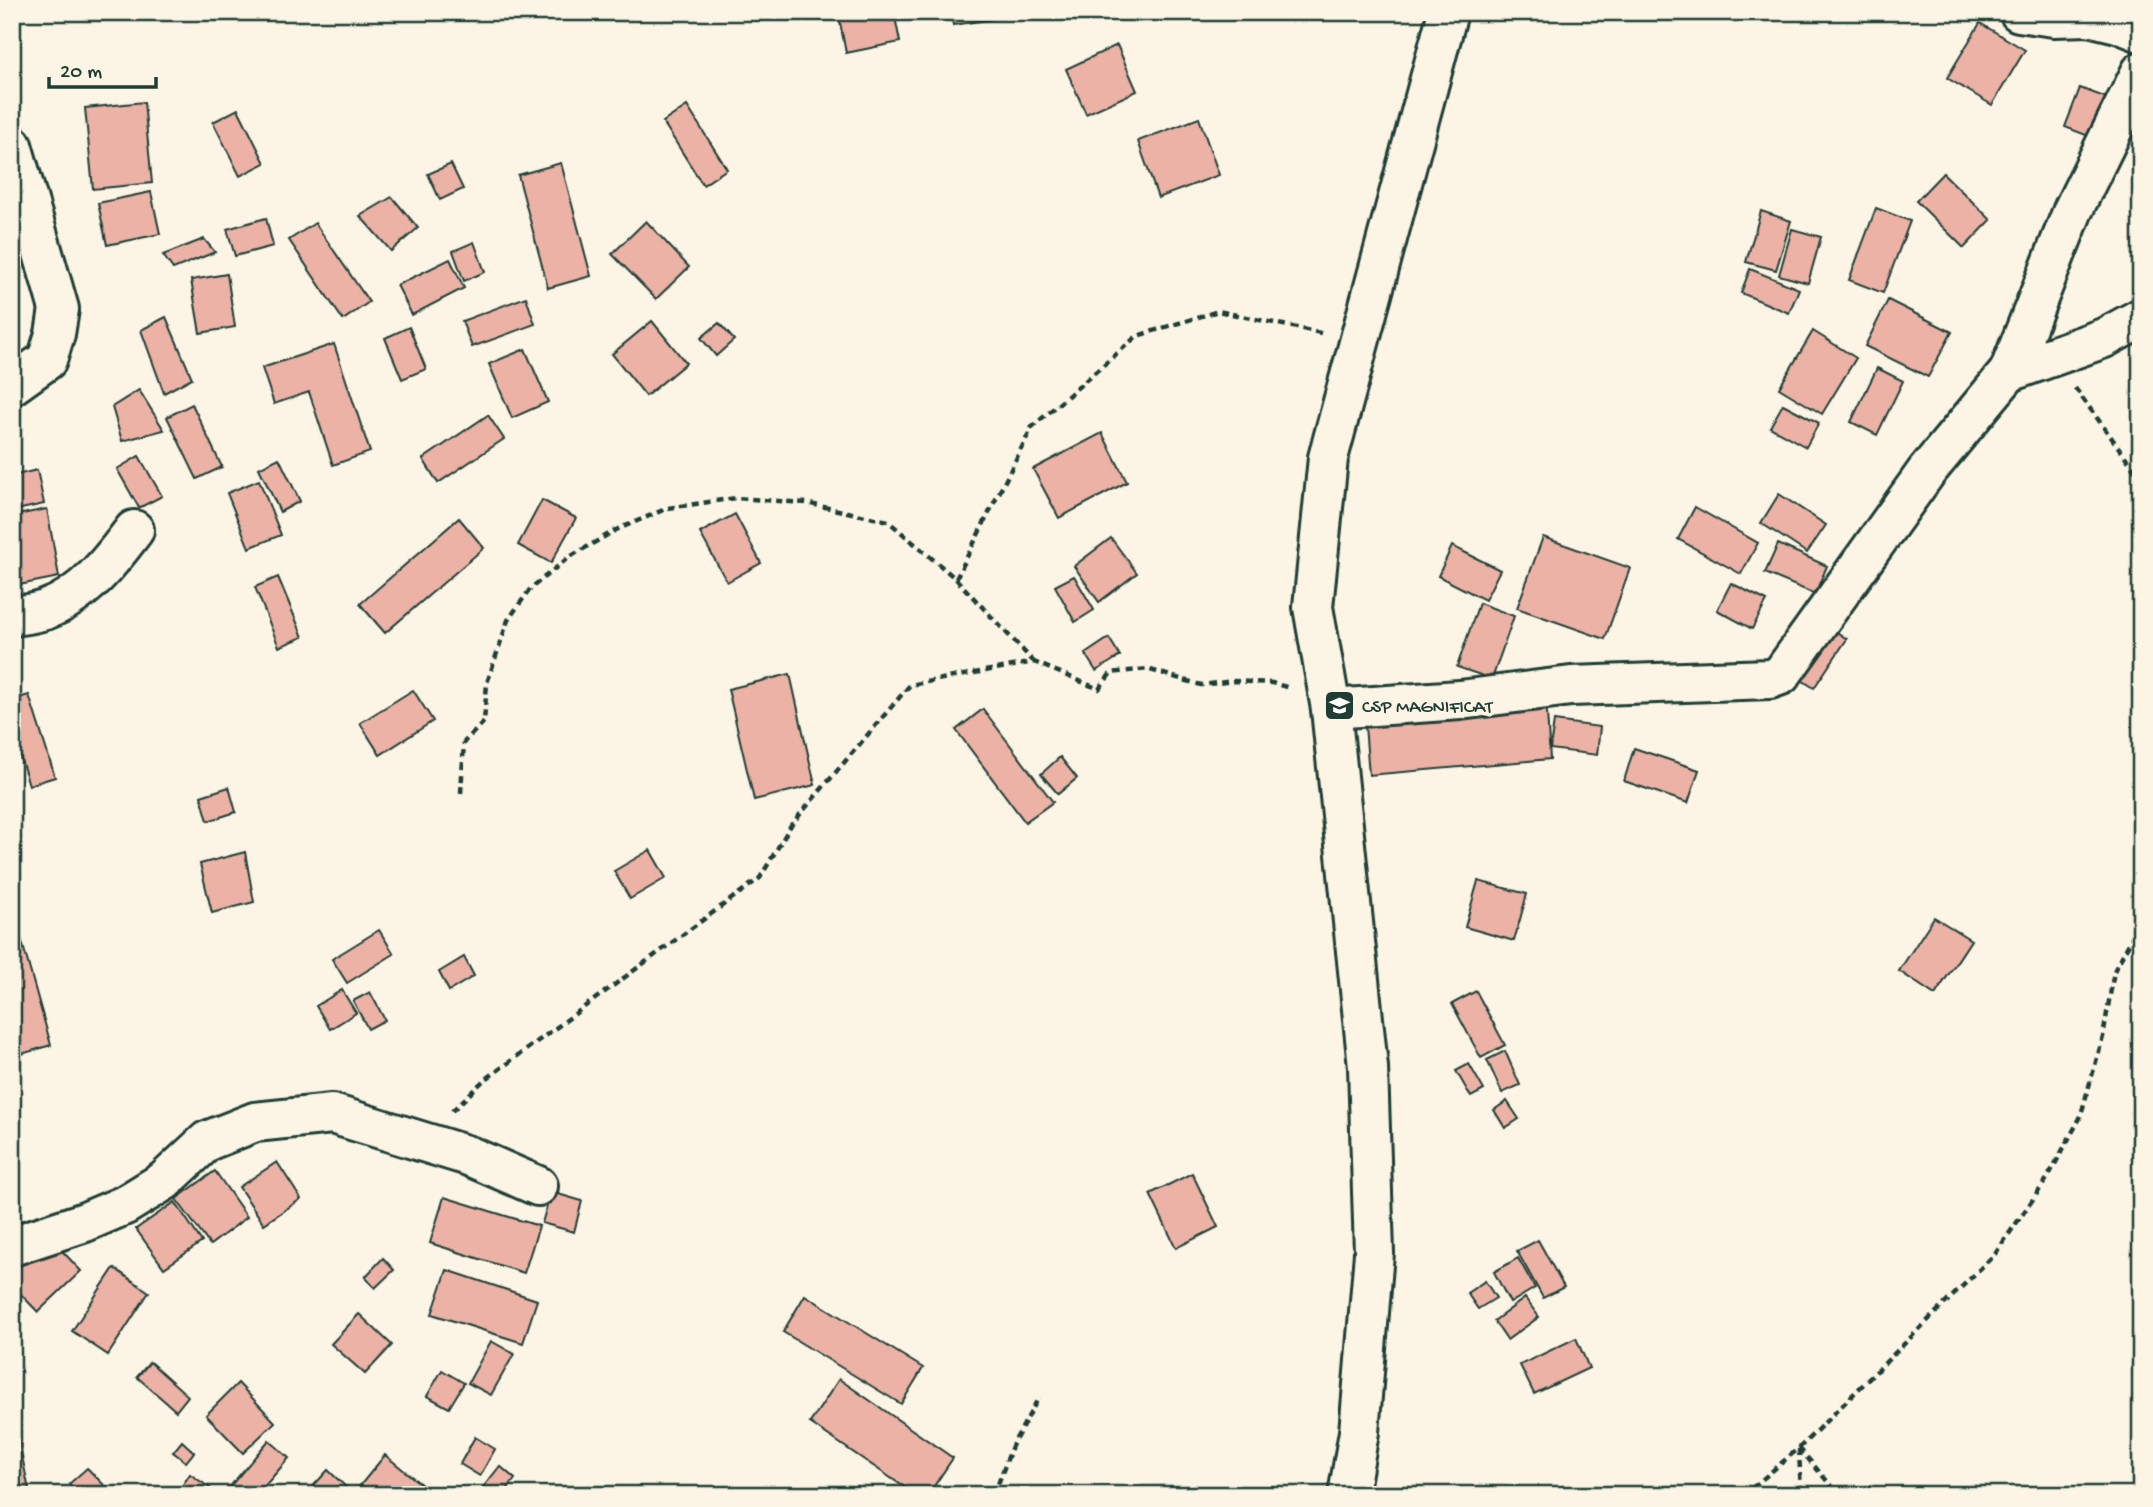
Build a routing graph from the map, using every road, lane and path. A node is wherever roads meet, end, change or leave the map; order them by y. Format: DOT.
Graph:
graph roads {
  1 [pos="1448,12"];
  2 [pos="2019,12"];
  3 [pos="2141,32"];
  4 [pos="2141,72"];
  5 [pos="12,145"];
  6 [pos="2141,318"];
  7 [pos="1360,342"];
  8 [pos="2051,356"];
  9 [pos="2009,372"];
  10 [pos="12,386"];
  11 [pos="2141,478"];
  12 [pos="134,530"];
  13 [pos="956,579"];
  14 [pos="12,617"];
  15 [pos="1034,662"];
  16 [pos="1331,709"];
  17 [pos="461,793"];
  18 [pos="2141,921"];
  19 [pos="419,1143"];
  20 [pos="538,1186"];
  21 [pos="12,1246"];
  22 [pos="1039,1396"];
  23 [pos="1799,1448"];
  24 [pos="994,1495"];
  25 [pos="1348,1495"];
  26 [pos="1744,1495"];
  27 [pos="1801,1495"];
  28 [pos="1839,1495"];
  1 -- 7 [label="street"];
  2 -- 3 [label="street"];
  4 -- 9 [label="street"];
  5 -- 10 [label="street"];
  6 -- 8 [label="street"];
  7 -- 13 [label="path"];
  7 -- 16 [label="street"];
  8 -- 9 [label="street"];
  8 -- 11 [label="path"];
  9 -- 16 [label="street"];
  12 -- 14 [label="street"];
  13 -- 15 [label="path"];
  13 -- 17 [label="path"];
  15 -- 16 [label="path"];
  15 -- 19 [label="path"];
  16 -- 25 [label="street"];
  18 -- 23 [label="path"];
  19 -- 20 [label="street"];
  19 -- 21 [label="street"];
  22 -- 24 [label="path"];
  23 -- 26 [label="path"];
  23 -- 27 [label="path"];
  23 -- 28 [label="path"];
}
